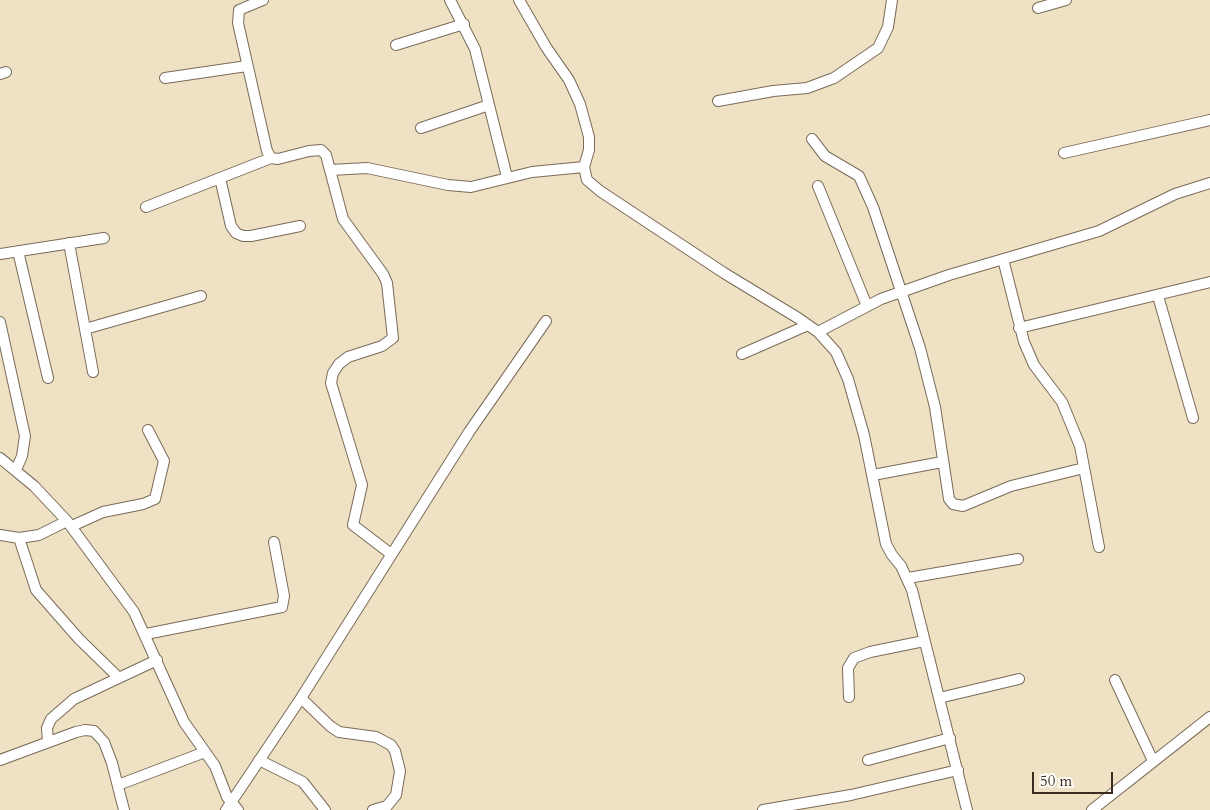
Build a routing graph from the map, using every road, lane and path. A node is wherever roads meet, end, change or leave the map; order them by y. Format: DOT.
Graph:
graph roads {
  1 [pos="263,0"];
  2 [pos="450,0"];
  3 [pos="519,0"];
  4 [pos="892,0"];
  5 [pos="1066,0"];
  6 [pos="1038,8"];
  7 [pos="464,24"];
  8 [pos="396,45"];
  9 [pos="247,66"];
  10 [pos="165,78"];
  11 [pos="718,101"];
  12 [pos="489,105"];
  13 [pos="1210,120"];
  14 [pos="421,128"];
  15 [pos="812,139"];
  16 [pos="1064,153"];
  17 [pos="271,158"];
  18 [pos="584,167"];
  19 [pos="332,170"];
  20 [pos="507,177"];
  21 [pos="220,178"];
  22 [pos="1210,183"];
  23 [pos="818,186"];
  24 [pos="146,207"];
  25 [pos="300,226"];
  26 [pos="104,238"];
  27 [pos="69,243"];
  28 [pos="18,251"];
  29 [pos="0,254"];
  30 [pos="1003,260"];
  31 [pos="1210,282"];
  32 [pos="902,291"];
  33 [pos="201,296"];
  34 [pos="1158,296"];
  35 [pos="867,306"];
  36 [pos="546,321"];
  37 [pos="0,322"];
  38 [pos="808,325"];
  39 [pos="1019,328"];
  40 [pos="85,329"];
  41 [pos="818,332"];
  42 [pos="742,354"];
  43 [pos="93,372"];
  44 [pos="48,378"];
  45 [pos="1193,418"];
  46 [pos="148,430"];
  47 [pos="0,458"];
  48 [pos="942,462"];
  49 [pos="1084,468"];
  50 [pos="16,470"];
  51 [pos="873,475"];
  52 [pos="70,523"];
  53 [pos="0,535"];
  54 [pos="19,538"];
  55 [pos="274,542"];
  56 [pos="1099,547"];
  57 [pos="391,554"];
  58 [pos="1018,559"];
  59 [pos="908,578"];
  60 [pos="146,634"];
  61 [pos="924,641"];
  62 [pos="158,660"];
  63 [pos="119,678"];
  64 [pos="1019,679"];
  65 [pos="1115,680"];
  66 [pos="849,697"];
  67 [pos="301,698"];
  68 [pos="939,698"];
  69 [pos="1210,717"];
  70 [pos="950,738"];
  71 [pos="48,742"];
  72 [pos="205,752"];
  73 [pos="0,760"];
  74 [pos="259,760"];
  75 [pos="868,760"];
  76 [pos="1153,761"];
  77 [pos="958,770"];
  78 [pos="118,784"];
  79 [pos="232,808"];
  80 [pos="124,810"];
  81 [pos="325,810"];
  82 [pos="373,810"];
  83 [pos="763,810"];
  84 [pos="967,810"];
  85 [pos="1092,810"];
  1 -- 9 [label="street"];
  2 -- 7 [label="street"];
  3 -- 18 [label="street"];
  4 -- 11 [label="street"];
  5 -- 6 [label="street"];
  7 -- 8 [label="street"];
  7 -- 12 [label="street"];
  9 -- 10 [label="street"];
  9 -- 17 [label="street"];
  12 -- 14 [label="street"];
  12 -- 20 [label="street"];
  13 -- 16 [label="street"];
  15 -- 32 [label="street"];
  17 -- 19 [label="street"];
  17 -- 21 [label="street"];
  18 -- 20 [label="street"];
  18 -- 38 [label="street"];
  19 -- 20 [label="street"];
  19 -- 57 [label="street"];
  21 -- 24 [label="street"];
  21 -- 25 [label="street"];
  22 -- 30 [label="street"];
  23 -- 35 [label="street"];
  26 -- 27 [label="street"];
  27 -- 28 [label="street"];
  27 -- 40 [label="street"];
  28 -- 29 [label="street"];
  28 -- 44 [label="street"];
  30 -- 32 [label="street"];
  30 -- 39 [label="street"];
  31 -- 34 [label="street"];
  32 -- 35 [label="street"];
  32 -- 48 [label="street"];
  33 -- 40 [label="street"];
  34 -- 39 [label="street"];
  34 -- 45 [label="street"];
  35 -- 41 [label="street"];
  36 -- 57 [label="street"];
  37 -- 50 [label="street"];
  38 -- 41 [label="street"];
  38 -- 42 [label="street"];
  39 -- 49 [label="street"];
  40 -- 43 [label="street"];
  41 -- 51 [label="street"];
  46 -- 52 [label="street"];
  47 -- 50 [label="street"];
  48 -- 49 [label="street"];
  48 -- 51 [label="street"];
  49 -- 56 [label="street"];
  50 -- 52 [label="street"];
  51 -- 59 [label="street"];
  52 -- 54 [label="street"];
  52 -- 60 [label="street"];
  53 -- 54 [label="street"];
  54 -- 63 [label="street"];
  55 -- 60 [label="street"];
  57 -- 67 [label="street"];
  58 -- 59 [label="street"];
  59 -- 61 [label="street"];
  60 -- 62 [label="street"];
  61 -- 66 [label="street"];
  61 -- 68 [label="street"];
  62 -- 63 [label="street"];
  62 -- 72 [label="street"];
  63 -- 71 [label="street"];
  64 -- 68 [label="street"];
  65 -- 76 [label="street"];
  67 -- 74 [label="street"];
  67 -- 82 [label="street"];
  68 -- 70 [label="street"];
  69 -- 76 [label="street"];
  70 -- 75 [label="street"];
  70 -- 77 [label="street"];
  71 -- 73 [label="street"];
  71 -- 78 [label="street"];
  72 -- 78 [label="street"];
  72 -- 79 [label="street"];
  74 -- 79 [label="street"];
  74 -- 81 [label="street"];
  76 -- 85 [label="street"];
  77 -- 83 [label="street"];
  77 -- 84 [label="street"];
  78 -- 80 [label="street"];
}
